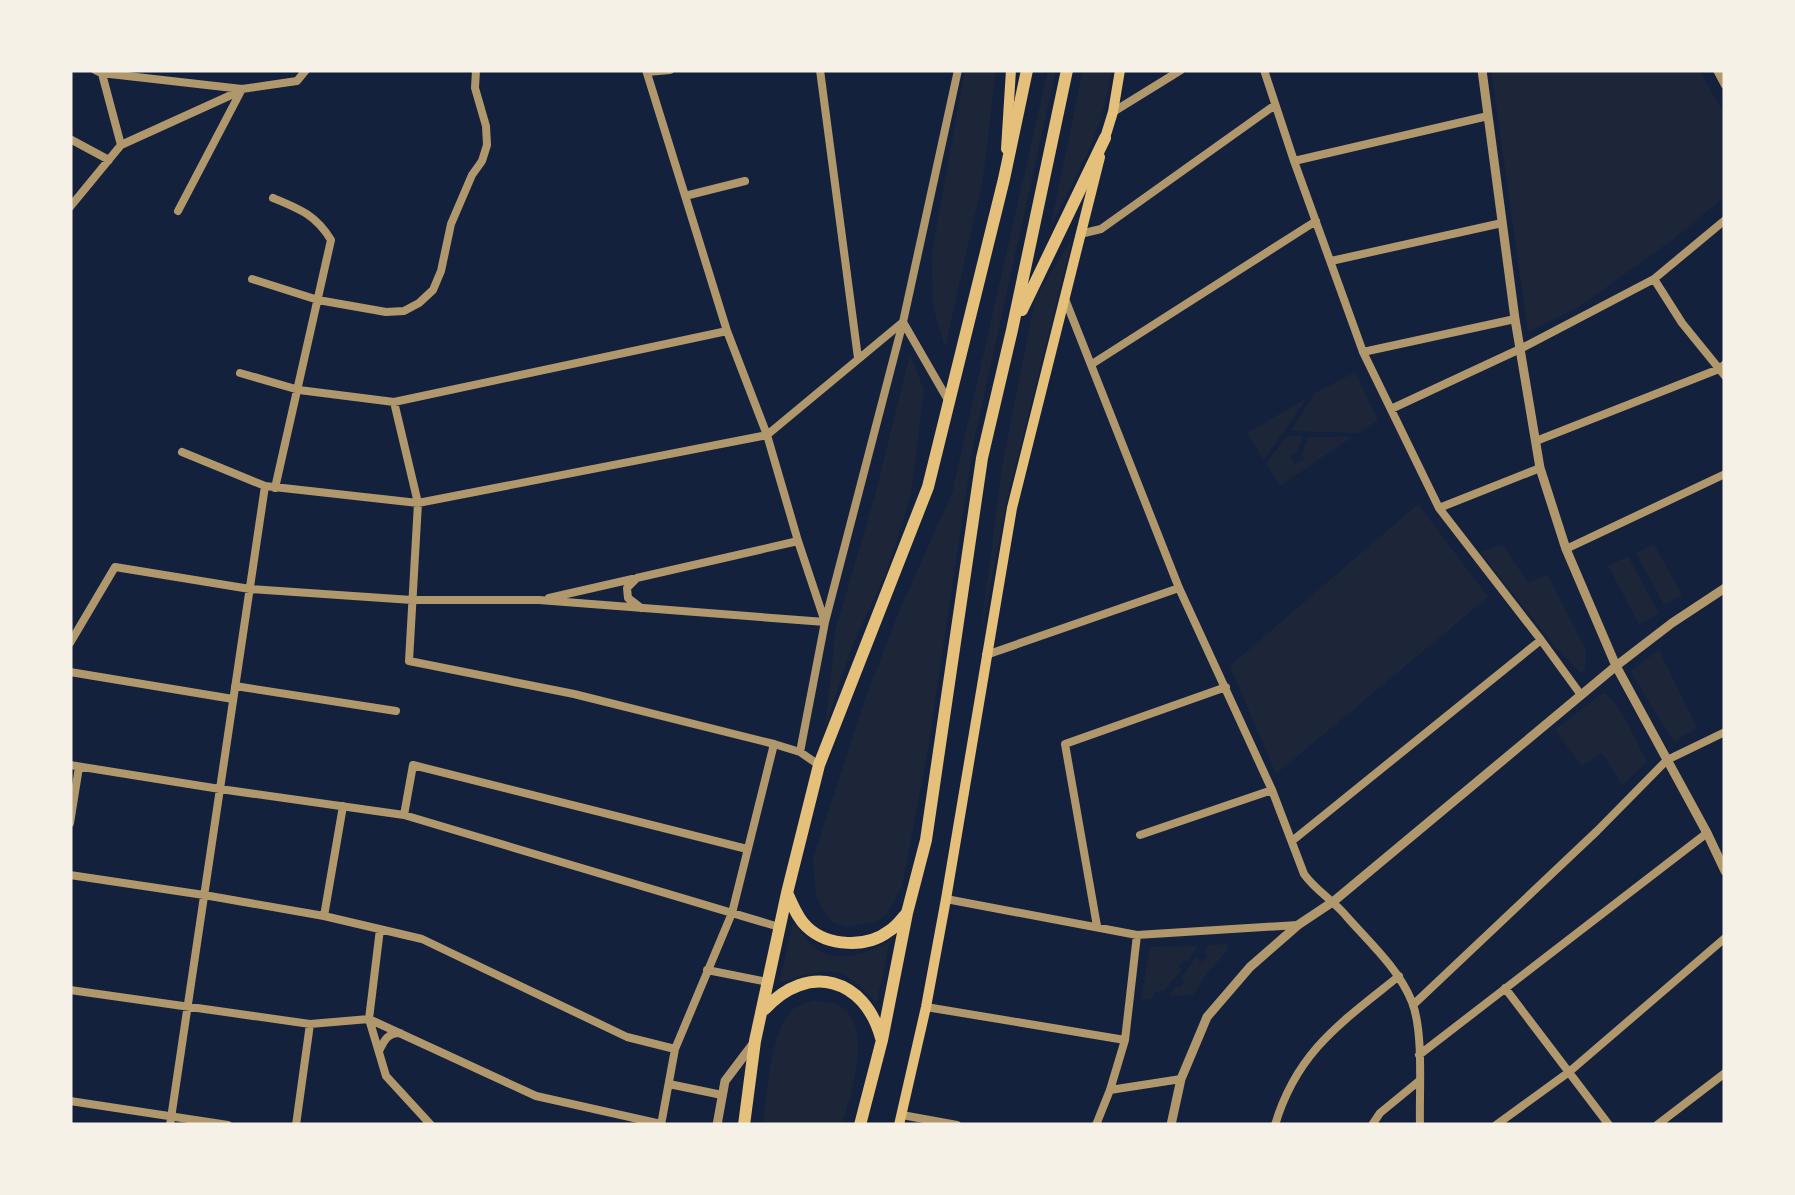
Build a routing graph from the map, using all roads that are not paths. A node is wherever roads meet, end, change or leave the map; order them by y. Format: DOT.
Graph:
graph roads {
  1 [pos="306,70"];
  2 [pos="476,70"];
  3 [pos="670,70"];
  4 [pos="820,70"];
  5 [pos="958,70"];
  6 [pos="1010,70"];
  7 [pos="1027,70"];
  8 [pos="1068,70"];
  9 [pos="1120,70"];
  10 [pos="1182,70"];
  11 [pos="1264,70"];
  12 [pos="1482,70"];
  13 [pos="99,71"];
  14 [pos="646,71"];
  15 [pos="242,89"];
  16 [pos="1275,105"];
  17 [pos="1113,112"];
  18 [pos="1488,116"];
  19 [pos="1104,138"];
  20 [pos="70,139"];
  21 [pos="121,145"];
  22 [pos="109,160"];
  23 [pos="1294,161"];
  24 [pos="1004,179"];
  25 [pos="745,181"];
  26 [pos="685,196"];
  27 [pos="274,198"];
  28 [pos="70,207"];
  29 [pos="178,212"];
  30 [pos="1725,220"];
  31 [pos="1316,221"];
  32 [pos="1502,223"];
  33 [pos="1080,234"];
  34 [pos="1331,261"];
  35 [pos="1654,278"];
  36 [pos="252,279"];
  37 [pos="1064,298"];
  38 [pos="318,300"];
  39 [pos="1515,319"];
  40 [pos="903,322"];
  41 [pos="1012,330"];
  42 [pos="727,331"];
  43 [pos="1520,349"];
  44 [pos="1363,352"];
  45 [pos="858,358"];
  46 [pos="1092,364"];
  47 [pos="1723,370"];
  48 [pos="240,372"];
  49 [pos="299,390"];
  50 [pos="394,402"];
  51 [pos="949,402"];
  52 [pos="1391,409"];
  53 [pos="767,435"];
  54 [pos="1536,441"];
  55 [pos="182,452"];
  56 [pos="1540,468"];
  57 [pos="1725,474"];
  58 [pos="265,486"];
  59 [pos="276,488"];
  60 [pos="418,503"];
  61 [pos="1439,508"];
  62 [pos="798,541"];
  63 [pos="1566,549"];
  64 [pos="637,578"];
  65 [pos="250,588"];
  66 [pos="1179,588"];
  67 [pos="1725,588"];
  68 [pos="412,600"];
  69 [pos="539,600"];
  70 [pos="642,608"];
  71 [pos="825,622"];
  72 [pos="1541,640"];
  73 [pos="70,643"];
  74 [pos="986,655"];
  75 [pos="1616,666"];
  76 [pos="70,672"];
  77 [pos="235,686"];
  78 [pos="1226,688"];
  79 [pos="1581,695"];
  80 [pos="234,699"];
  81 [pos="396,711"];
  82 [pos="1725,732"];
  83 [pos="774,744"];
  84 [pos="800,752"];
  85 [pos="1667,760"];
  86 [pos="75,766"];
  87 [pos="819,766"];
  88 [pos="220,790"];
  89 [pos="1272,790"];
  90 [pos="343,806"];
  91 [pos="404,815"];
  92 [pos="70,822"];
  93 [pos="1708,833"];
  94 [pos="1140,835"];
  95 [pos="1292,841"];
  96 [pos="1720,848"];
  97 [pos="748,849"];
  98 [pos="1725,872"];
  99 [pos="70,875"];
  100 [pos="787,893"];
  101 [pos="204,895"];
  102 [pos="946,898"];
  103 [pos="1334,902"];
  104 [pos="732,913"];
  105 [pos="907,914"];
  106 [pos="324,916"];
  107 [pos="1298,925"];
  108 [pos="1097,926"];
  109 [pos="779,927"];
  110 [pos="380,929"];
  111 [pos="1138,935"];
  112 [pos="1725,938"];
  113 [pos="708,970"];
  114 [pos="1399,976"];
  115 [pos="768,982"];
  116 [pos="1505,988"];
  117 [pos="70,990"];
  118 [pos="1414,1005"];
  119 [pos="926,1007"];
  120 [pos="188,1008"];
  121 [pos="763,1011"];
  122 [pos="369,1018"];
  123 [pos="310,1024"];
  124 [pos="400,1033"];
  125 [pos="882,1040"];
  126 [pos="1124,1040"];
  127 [pos="754,1041"];
  128 [pos="675,1049"];
  129 [pos="378,1051"];
  130 [pos="1419,1055"];
  131 [pos="1569,1072"];
  132 [pos="1725,1073"];
  133 [pos="1181,1079"];
  134 [pos="1419,1081"];
  135 [pos="669,1084"];
  136 [pos="1110,1090"];
  137 [pos="722,1095"];
  138 [pos="70,1102"];
  139 [pos="900,1120"];
  140 [pos="171,1121"];
  141 [pos="661,1124"];
  142 [pos="228,1125"];
  143 [pos="296,1125"];
  144 [pos="431,1125"];
  145 [pos="716,1125"];
  146 [pos="744,1125"];
  147 [pos="860,1125"];
  148 [pos="957,1125"];
  149 [pos="1096,1125"];
  150 [pos="1170,1125"];
  151 [pos="1275,1125"];
  152 [pos="1372,1125"];
  153 [pos="1420,1125"];
  154 [pos="1496,1125"];
  155 [pos="1609,1125"];
  156 [pos="1658,1125"];
  1 -- 15 [label="street"];
  2 -- 38 [label="street"];
  3 -- 14 [label="street"];
  4 -- 45 [label="street"];
  5 -- 40 [label="street"];
  6 -- 24 [label="main road"];
  7 -- 24 [label="highway"];
  8 -- 41 [label="highway"];
  9 -- 17 [label="main road"];
  10 -- 17 [label="street"];
  11 -- 16 [label="street"];
  12 -- 18 [label="street"];
  13 -- 15 [label="street"];
  13 -- 21 [label="street"];
  14 -- 26 [label="street"];
  15 -- 21 [label="street"];
  15 -- 29 [label="street"];
  16 -- 23 [label="street"];
  16 -- 33 [label="street"];
  17 -- 19 [label="main road"];
  18 -- 23 [label="street"];
  18 -- 32 [label="street"];
  19 -- 33 [label="main road"];
  19 -- 41 [label="highway"];
  20 -- 22 [label="street"];
  21 -- 22 [label="street"];
  22 -- 28 [label="street"];
  23 -- 31 [label="street"];
  24 -- 51 [label="highway"];
  25 -- 26 [label="street"];
  26 -- 42 [label="street"];
  27 -- 38 [label="street"];
  30 -- 35 [label="street"];
  31 -- 34 [label="street"];
  31 -- 46 [label="street"];
  32 -- 34 [label="street"];
  32 -- 39 [label="street"];
  33 -- 37 [label="main road"];
  34 -- 44 [label="street"];
  35 -- 43 [label="street"];
  35 -- 47 [label="street"];
  36 -- 38 [label="street"];
  37 -- 46 [label="street"];
  37 -- 74 [label="main road"];
  38 -- 49 [label="street"];
  39 -- 43 [label="street"];
  39 -- 44 [label="street"];
  40 -- 45 [label="street"];
  40 -- 51 [label="street"];
  40 -- 71 [label="street"];
  41 -- 105 [label="highway"];
  42 -- 50 [label="street"];
  42 -- 53 [label="street"];
  43 -- 52 [label="street"];
  43 -- 54 [label="street"];
  44 -- 52 [label="street"];
  45 -- 53 [label="street"];
  46 -- 66 [label="street"];
  47 -- 54 [label="street"];
  48 -- 49 [label="street"];
  49 -- 50 [label="street"];
  49 -- 59 [label="street"];
  50 -- 60 [label="street"];
  51 -- 87 [label="highway"];
  52 -- 61 [label="street"];
  53 -- 60 [label="street"];
  53 -- 62 [label="street"];
  54 -- 56 [label="street"];
  55 -- 58 [label="street"];
  56 -- 61 [label="street"];
  56 -- 63 [label="street"];
  57 -- 63 [label="street"];
  58 -- 59 [label="street"];
  58 -- 65 [label="street"];
  59 -- 60 [label="street"];
  60 -- 68 [label="street"];
  61 -- 72 [label="street"];
  62 -- 64 [label="street"];
  62 -- 71 [label="street"];
  63 -- 75 [label="street"];
  64 -- 69 [label="street"];
  64 -- 70 [label="street"];
  65 -- 68 [label="street"];
  65 -- 73 [label="street"];
  65 -- 77 [label="street"];
  66 -- 74 [label="street"];
  66 -- 78 [label="street"];
  67 -- 75 [label="street"];
  68 -- 69 [label="street"];
  68 -- 83 [label="street"];
  69 -- 70 [label="street"];
  70 -- 71 [label="street"];
  71 -- 84 [label="street"];
  72 -- 79 [label="street"];
  72 -- 95 [label="street"];
  74 -- 102 [label="main road"];
  75 -- 79 [label="street"];
  75 -- 85 [label="street"];
  76 -- 80 [label="street"];
  77 -- 80 [label="street"];
  77 -- 81 [label="street"];
  78 -- 89 [label="street"];
  78 -- 108 [label="street"];
  79 -- 103 [label="street"];
  80 -- 88 [label="street"];
  82 -- 85 [label="street"];
  83 -- 84 [label="street"];
  83 -- 97 [label="street"];
  84 -- 87 [label="street"];
  85 -- 93 [label="street"];
  85 -- 118 [label="street"];
  86 -- 88 [label="street"];
  86 -- 92 [label="street"];
  87 -- 100 [label="highway"];
  88 -- 90 [label="street"];
  88 -- 101 [label="street"];
  89 -- 94 [label="street"];
  89 -- 95 [label="street"];
  90 -- 91 [label="street"];
  90 -- 106 [label="street"];
  91 -- 97 [label="street"];
  91 -- 104 [label="street"];
  93 -- 96 [label="street"];
  93 -- 116 [label="street"];
  95 -- 103 [label="street"];
  96 -- 98 [label="street"];
  97 -- 104 [label="street"];
  99 -- 101 [label="street"];
  100 -- 105 [label="highway"];
  100 -- 109 [label="highway"];
  101 -- 106 [label="street"];
  101 -- 120 [label="street"];
  102 -- 108 [label="street"];
  102 -- 119 [label="main road"];
  103 -- 107 [label="street"];
  103 -- 114 [label="street"];
  104 -- 109 [label="street"];
  104 -- 113 [label="street"];
  105 -- 125 [label="highway"];
  106 -- 110 [label="street"];
  107 -- 111 [label="street"];
  107 -- 133 [label="street"];
  108 -- 111 [label="street"];
  109 -- 115 [label="highway"];
  110 -- 122 [label="street"];
  110 -- 128 [label="street"];
  111 -- 126 [label="street"];
  112 -- 131 [label="street"];
  113 -- 115 [label="street"];
  113 -- 128 [label="street"];
  114 -- 118 [label="street"];
  114 -- 151 [label="street"];
  115 -- 121 [label="highway"];
  116 -- 130 [label="street"];
  116 -- 131 [label="street"];
  117 -- 120 [label="street"];
  118 -- 130 [label="street"];
  119 -- 126 [label="street"];
  119 -- 139 [label="main road"];
  120 -- 123 [label="street"];
  120 -- 140 [label="street"];
  121 -- 125 [label="highway"];
  121 -- 127 [label="highway"];
  122 -- 123 [label="street"];
  122 -- 124 [label="street"];
  122 -- 129 [label="street"];
  123 -- 143 [label="street"];
  124 -- 129 [label="street"];
  124 -- 141 [label="street"];
  125 -- 147 [label="highway"];
  126 -- 136 [label="street"];
  127 -- 137 [label="street"];
  127 -- 146 [label="highway"];
  128 -- 135 [label="street"];
  129 -- 144 [label="street"];
  130 -- 134 [label="street"];
  131 -- 154 [label="street"];
  131 -- 155 [label="street"];
  132 -- 156 [label="street"];
  133 -- 136 [label="street"];
  133 -- 150 [label="street"];
  134 -- 152 [label="street"];
  134 -- 153 [label="street"];
  135 -- 137 [label="street"];
  135 -- 141 [label="street"];
  136 -- 149 [label="street"];
  137 -- 145 [label="street"];
  138 -- 140 [label="street"];
  139 -- 148 [label="street"];
  140 -- 142 [label="street"];
}
